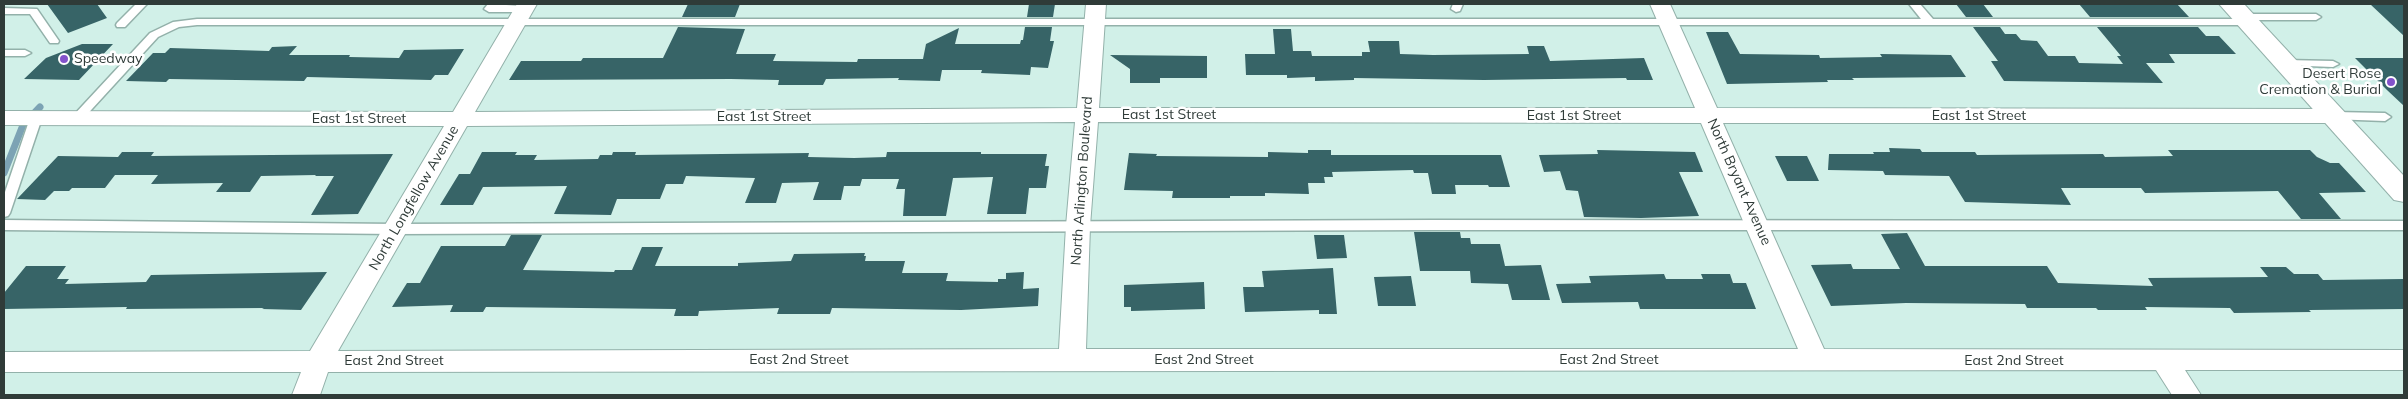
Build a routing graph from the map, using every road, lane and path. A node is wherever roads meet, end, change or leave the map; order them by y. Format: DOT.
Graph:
graph roads {
  1 [pos="38,4"];
  2 [pos="142,4"];
  3 [pos="1914,4"];
  4 [pos="491,6"];
  5 [pos="4,11"];
  6 [pos="29,11"];
  7 [pos="523,11"];
  8 [pos="1664,12"];
  9 [pos="1095,13"];
  10 [pos="2241,14"];
  11 [pos="2316,17"];
  12 [pos="471,22"];
  13 [pos="1930,22"];
  14 [pos="121,25"];
  15 [pos="54,41"];
  16 [pos="4,53"];
  17 [pos="25,53"];
  18 [pos="2285,63"];
  19 [pos="2333,64"];
  20 [pos="1086,115"];
  21 [pos="1710,116"];
  22 [pos="2334,116"];
  23 [pos="2384,117"];
  24 [pos="4,118"];
  25 [pos="36,118"];
  26 [pos="77,118"];
  27 [pos="460,119"];
  28 [pos="2404,193"];
  29 [pos="4,213"];
  30 [pos="4,225"];
  31 [pos="1078,226"];
  32 [pos="1758,226"];
  33 [pos="2404,226"];
  34 [pos="396,229"];
  35 [pos="1072,359"];
  36 [pos="2404,360"];
  37 [pos="318,361"];
  38 [pos="1816,361"];
  39 [pos="2164,361"];
  40 [pos="4,362"];
  41 [pos="306,395"];
  42 [pos="2187,395"];
  1 -- 6 [label="lane"];
  2 -- 14 [label="lane"];
  3 -- 13 [label="lane"];
  4 -- 7 [label="lane"];
  4 -- 12 [label="lane"];
  5 -- 6 [label="lane"];
  6 -- 15 [label="lane"];
  7 -- 9 [label="lane"];
  7 -- 12 [label="lane"];
  7 -- 27 [label="street, North Longfellow Avenue"];
  8 -- 9 [label="lane"];
  8 -- 13 [label="lane"];
  8 -- 21 [label="street, North Bryant Avenue"];
  9 -- 20 [label="street, North Arlington Boulevard"];
  10 -- 11 [label="lane"];
  10 -- 13 [label="lane"];
  10 -- 18 [label="street"];
  12 -- 26 [label="lane"];
  16 -- 17 [label="lane"];
  18 -- 19 [label="lane"];
  18 -- 22 [label="street"];
  20 -- 21 [label="street, East 1st Street"];
  20 -- 27 [label="street, East 1st Street"];
  20 -- 31 [label="street, North Arlington Boulevard"];
  21 -- 22 [label="street, East 1st Street"];
  21 -- 32 [label="street, North Bryant Avenue"];
  22 -- 23 [label="lane"];
  22 -- 28 [label="street"];
  24 -- 25 [label="street, East 1st Street"];
  25 -- 26 [label="street, East 1st Street"];
  25 -- 29 [label="lane"];
  26 -- 27 [label="street, East 1st Street"];
  27 -- 34 [label="street, North Longfellow Avenue"];
  30 -- 34 [label="lane"];
  31 -- 32 [label="lane"];
  31 -- 34 [label="lane"];
  31 -- 35 [label="street, North Arlington Boulevard"];
  32 -- 33 [label="lane"];
  32 -- 38 [label="street, North Bryant Avenue"];
  34 -- 37 [label="street, North Longfellow Avenue"];
  35 -- 37 [label="street, East 2nd Street"];
  35 -- 38 [label="street, East 2nd Street"];
  36 -- 39 [label="street, East 2nd Street"];
  37 -- 40 [label="street, East 2nd Street"];
  37 -- 41 [label="street, North Longfellow Avenue"];
  38 -- 39 [label="street, East 2nd Street"];
  39 -- 42 [label="street"];
}
